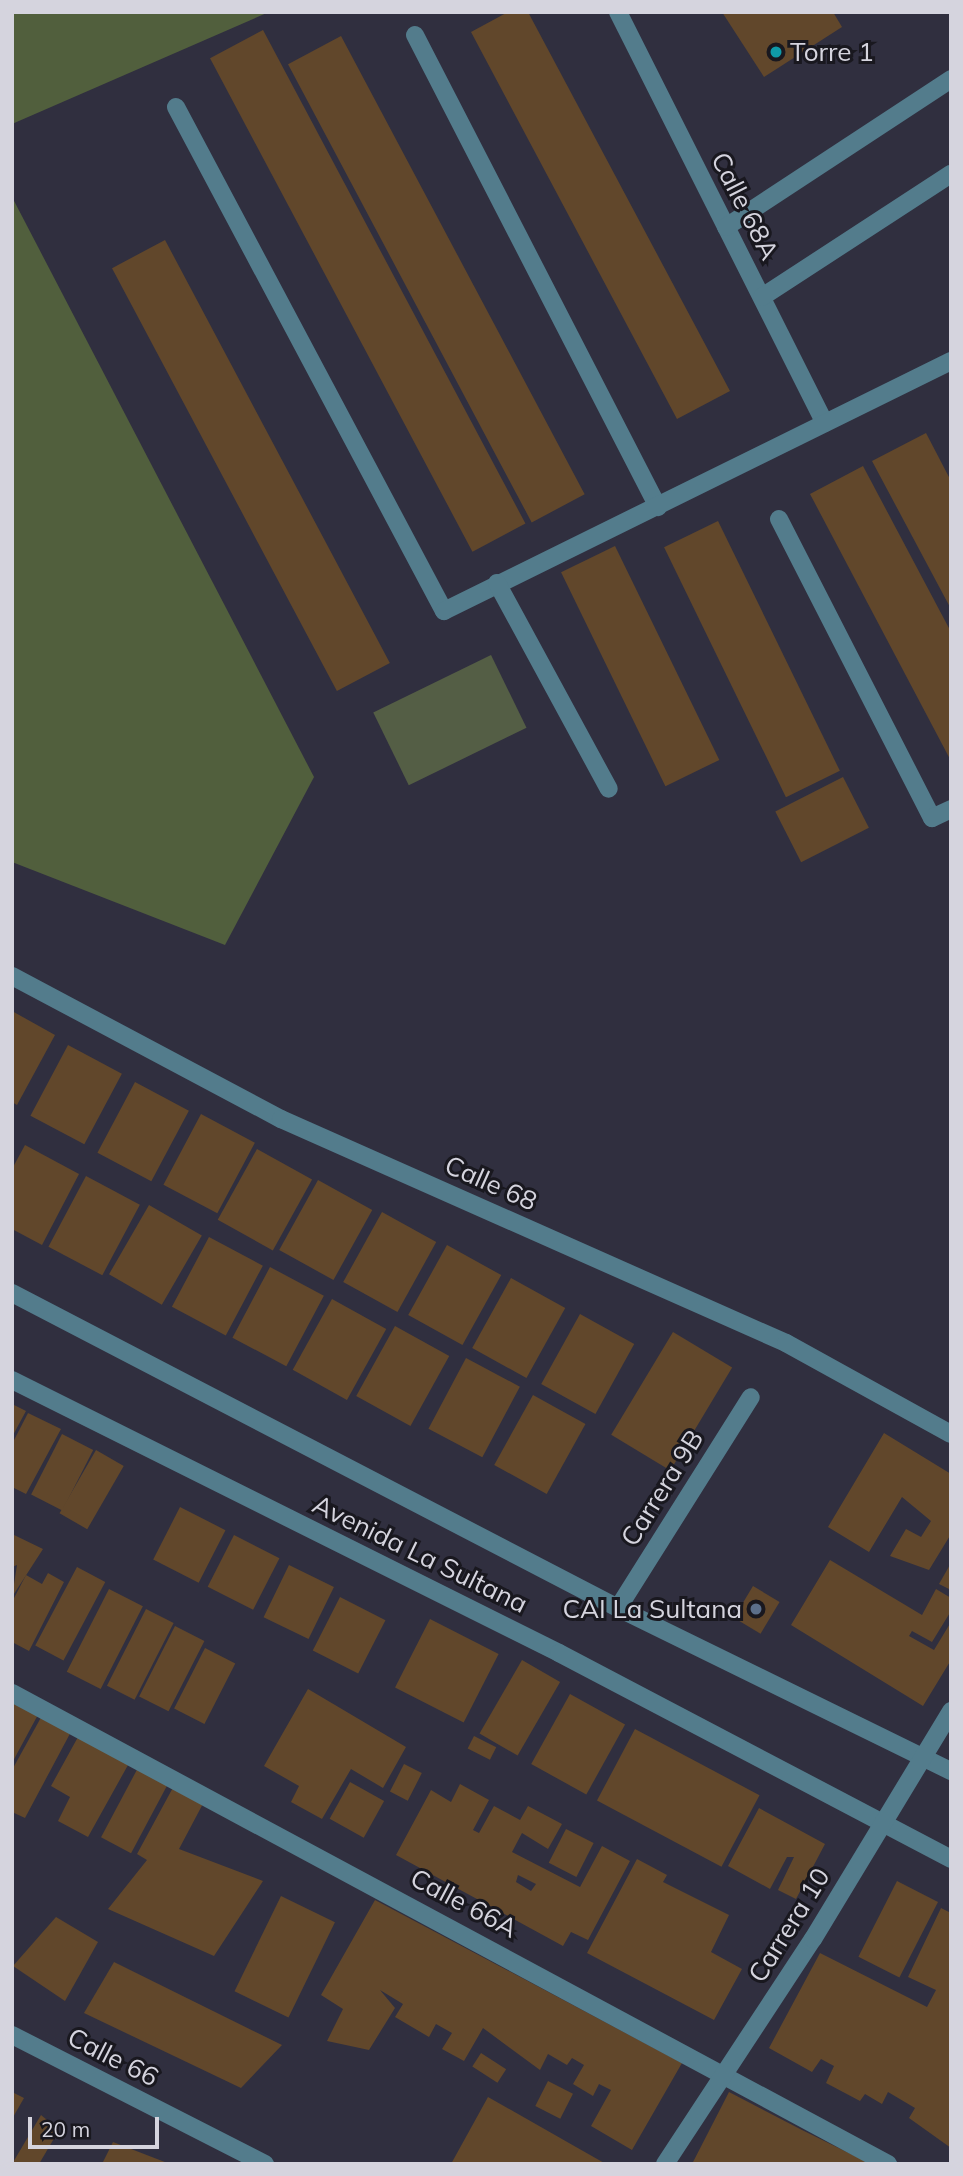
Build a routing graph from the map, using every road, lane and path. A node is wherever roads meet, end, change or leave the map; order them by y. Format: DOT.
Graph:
graph roads {
  1 [pos="618,12"];
  2 [pos="415,35"];
  3 [pos="951,79"];
  4 [pos="176,107"];
  5 [pos="951,174"];
  6 [pos="726,227"];
  7 [pos="762,297"];
  8 [pos="951,361"];
  9 [pos="825,423"];
  10 [pos="658,507"];
  11 [pos="779,519"];
  12 [pos="497,583"];
  13 [pos="609,789"];
  14 [pos="951,809"];
  15 [pos="12,976"];
  16 [pos="12,1293"];
  17 [pos="12,1380"];
  18 [pos="751,1396"];
  19 [pos="951,1434"];
  20 [pos="618,1608"];
  21 [pos="12,1693"];
  22 [pos="951,1711"];
  23 [pos="926,1757"];
  24 [pos="951,1770"];
  25 [pos="883,1825"];
  26 [pos="951,1859"];
  27 [pos="12,2035"];
  28 [pos="726,2072"];
  29 [pos="265,2164"];
  30 [pos="665,2164"];
  31 [pos="888,2164"];
  1 -- 6 [label="street, Calle 68A"];
  2 -- 10 [label="street"];
  3 -- 6 [label="street"];
  4 -- 12 [label="street"];
  5 -- 7 [label="street"];
  6 -- 7 [label="street, Calle 68A"];
  7 -- 9 [label="street, Calle 68A"];
  8 -- 9 [label="street"];
  9 -- 10 [label="street"];
  10 -- 12 [label="street"];
  11 -- 14 [label="street"];
  12 -- 13 [label="street"];
  15 -- 19 [label="street, Calle 68"];
  16 -- 20 [label="street, Avenida La Sultana"];
  17 -- 25 [label="street, Avenida La Sultana"];
  18 -- 20 [label="street, Carrera 9B"];
  20 -- 23 [label="street, Avenida La Sultana"];
  21 -- 28 [label="street, Calle 66A"];
  22 -- 23 [label="street, Carrera 10"];
  23 -- 24 [label="street, Avenida La Sultana"];
  23 -- 25 [label="street, Carrera 10"];
  25 -- 26 [label="street, Avenida La Sultana"];
  25 -- 28 [label="street, Carrera 10"];
  27 -- 29 [label="street, Calle 66"];
  28 -- 30 [label="street, Carrera 10"];
  28 -- 31 [label="street, Calle 66A"];
}
